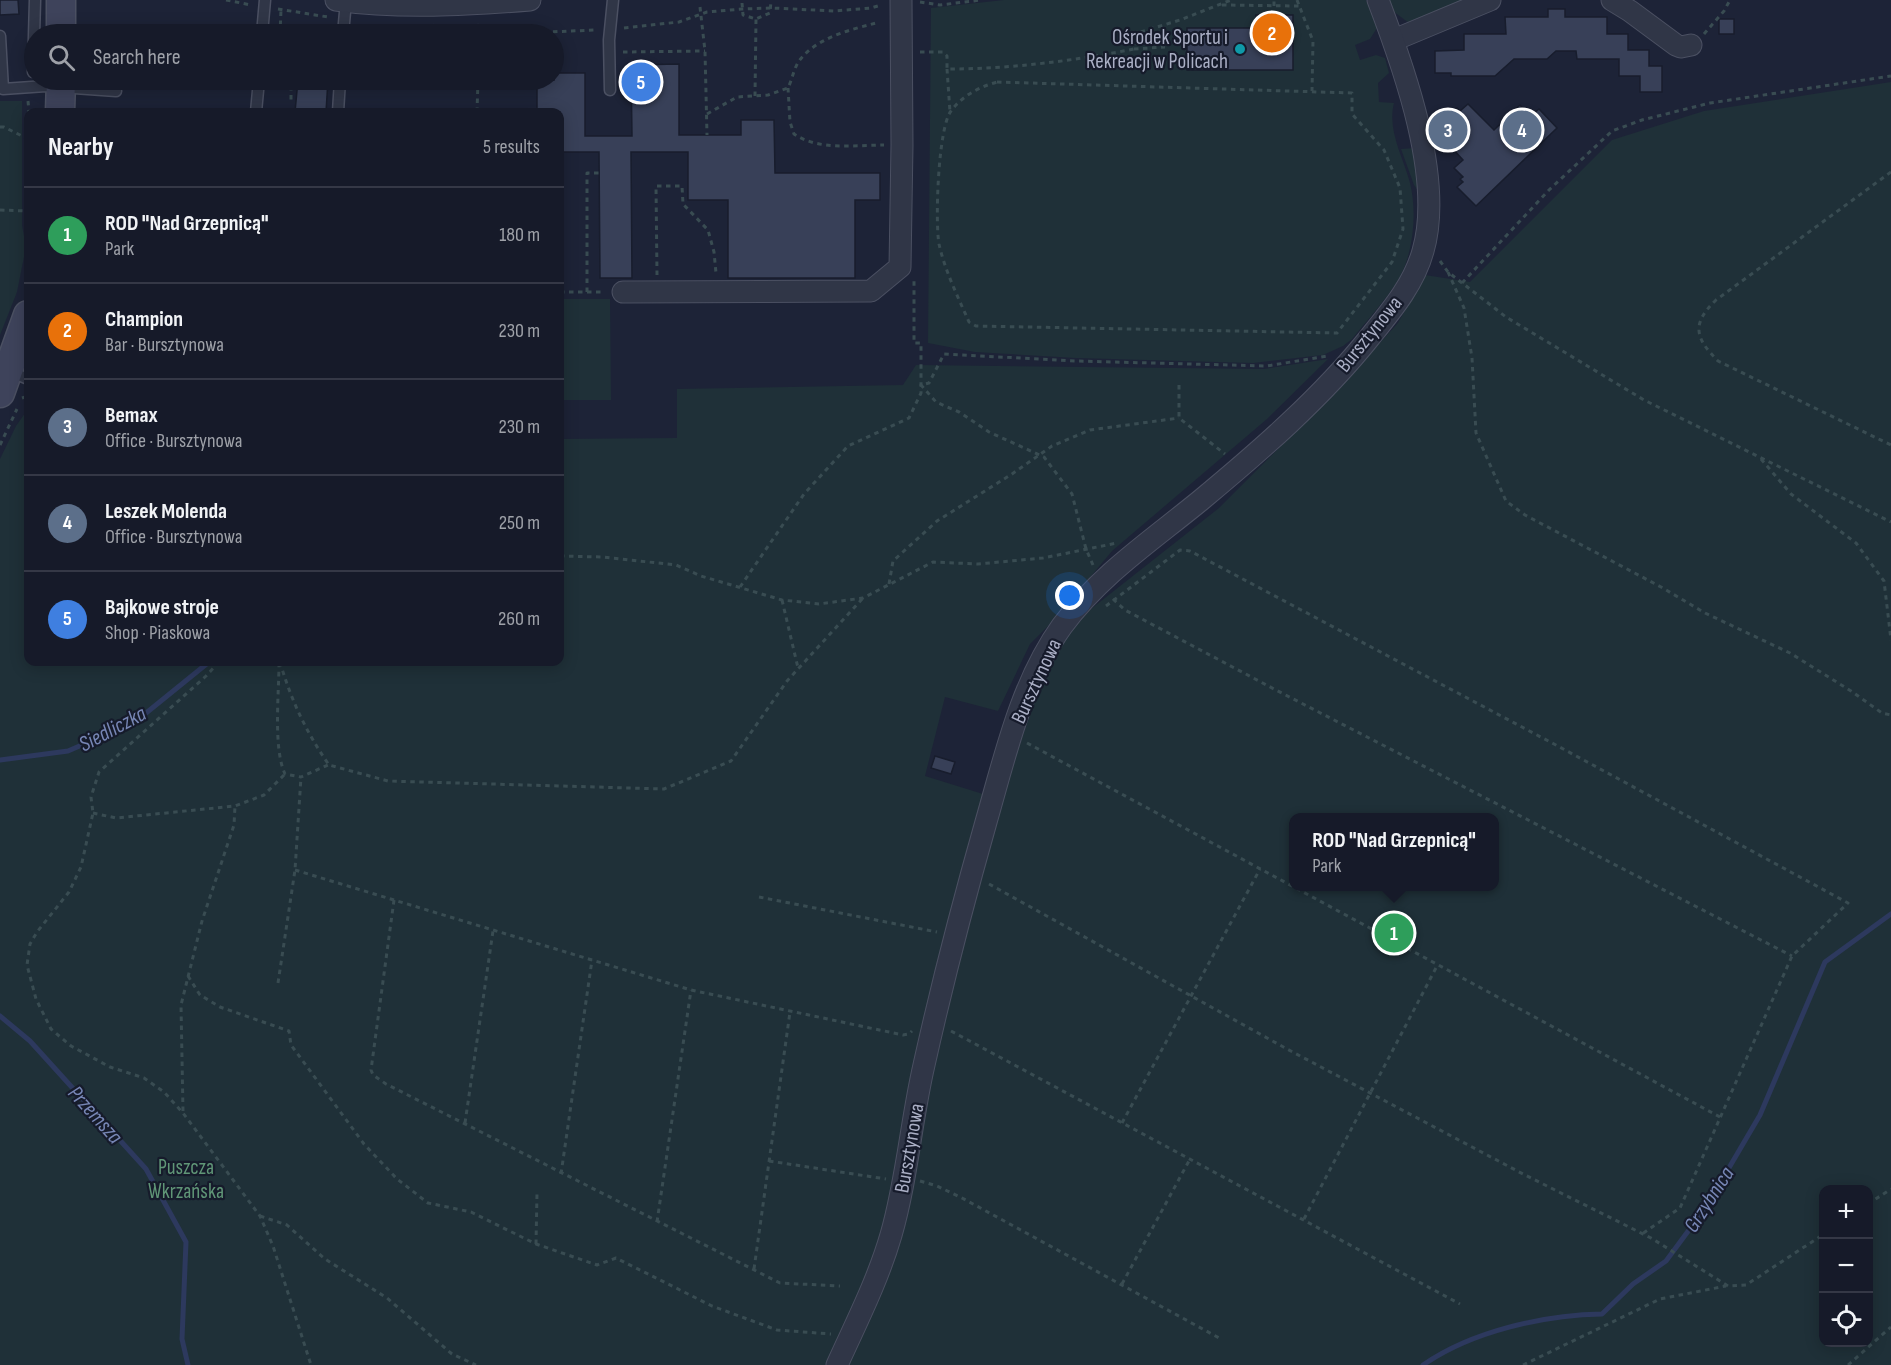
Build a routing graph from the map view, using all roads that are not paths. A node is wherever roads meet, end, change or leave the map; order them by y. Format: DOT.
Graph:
graph roads {
  1 [pos="34,0"];
  2 [pos="61,0"];
  3 [pos="265,0"];
  4 [pos="530,0"];
  5 [pos="613,0"];
  6 [pos="1378,0"];
  7 [pos="1490,0"];
  8 [pos="1612,0"];
  9 [pos="341,1"];
  10 [pos="902,1"];
  11 [pos="376,2"];
  12 [pos="34,24"];
  13 [pos="61,24"];
  14 [pos="263,24"];
  15 [pos="342,24"];
  16 [pos="0,36"];
  17 [pos="1394,40"];
  18 [pos="1691,45"];
  19 [pos="24,88"];
  20 [pos="258,90"];
  21 [pos="339,90"];
  22 [pos="610,90"];
  23 [pos="116,91"];
  24 [pos="61,93"];
  25 [pos="256,108"];
  26 [pos="338,108"];
  27 [pos="623,292"];
  28 [pos="24,342"];
  29 [pos="18,383"];
  30 [pos="837,1365"];
  1 -- 12 [label="lane"];
  2 -- 13 [label="street"];
  3 -- 14 [label="lane"];
  4 -- 11 [label="street"];
  5 -- 22 [label="lane"];
  6 -- 17 [label="street, Bursztynowa"];
  7 -- 17 [label="street"];
  8 -- 18 [label="street"];
  9 -- 11 [label="street"];
  9 -- 15 [label="lane"];
  10 -- 27 [label="street"];
  16 -- 19 [label="lane"];
  17 -- 30 [label="street, Bursztynowa"];
  20 -- 25 [label="lane"];
  21 -- 26 [label="lane"];
  23 -- 24 [label="lane"];
  28 -- 29 [label="street"];
}
